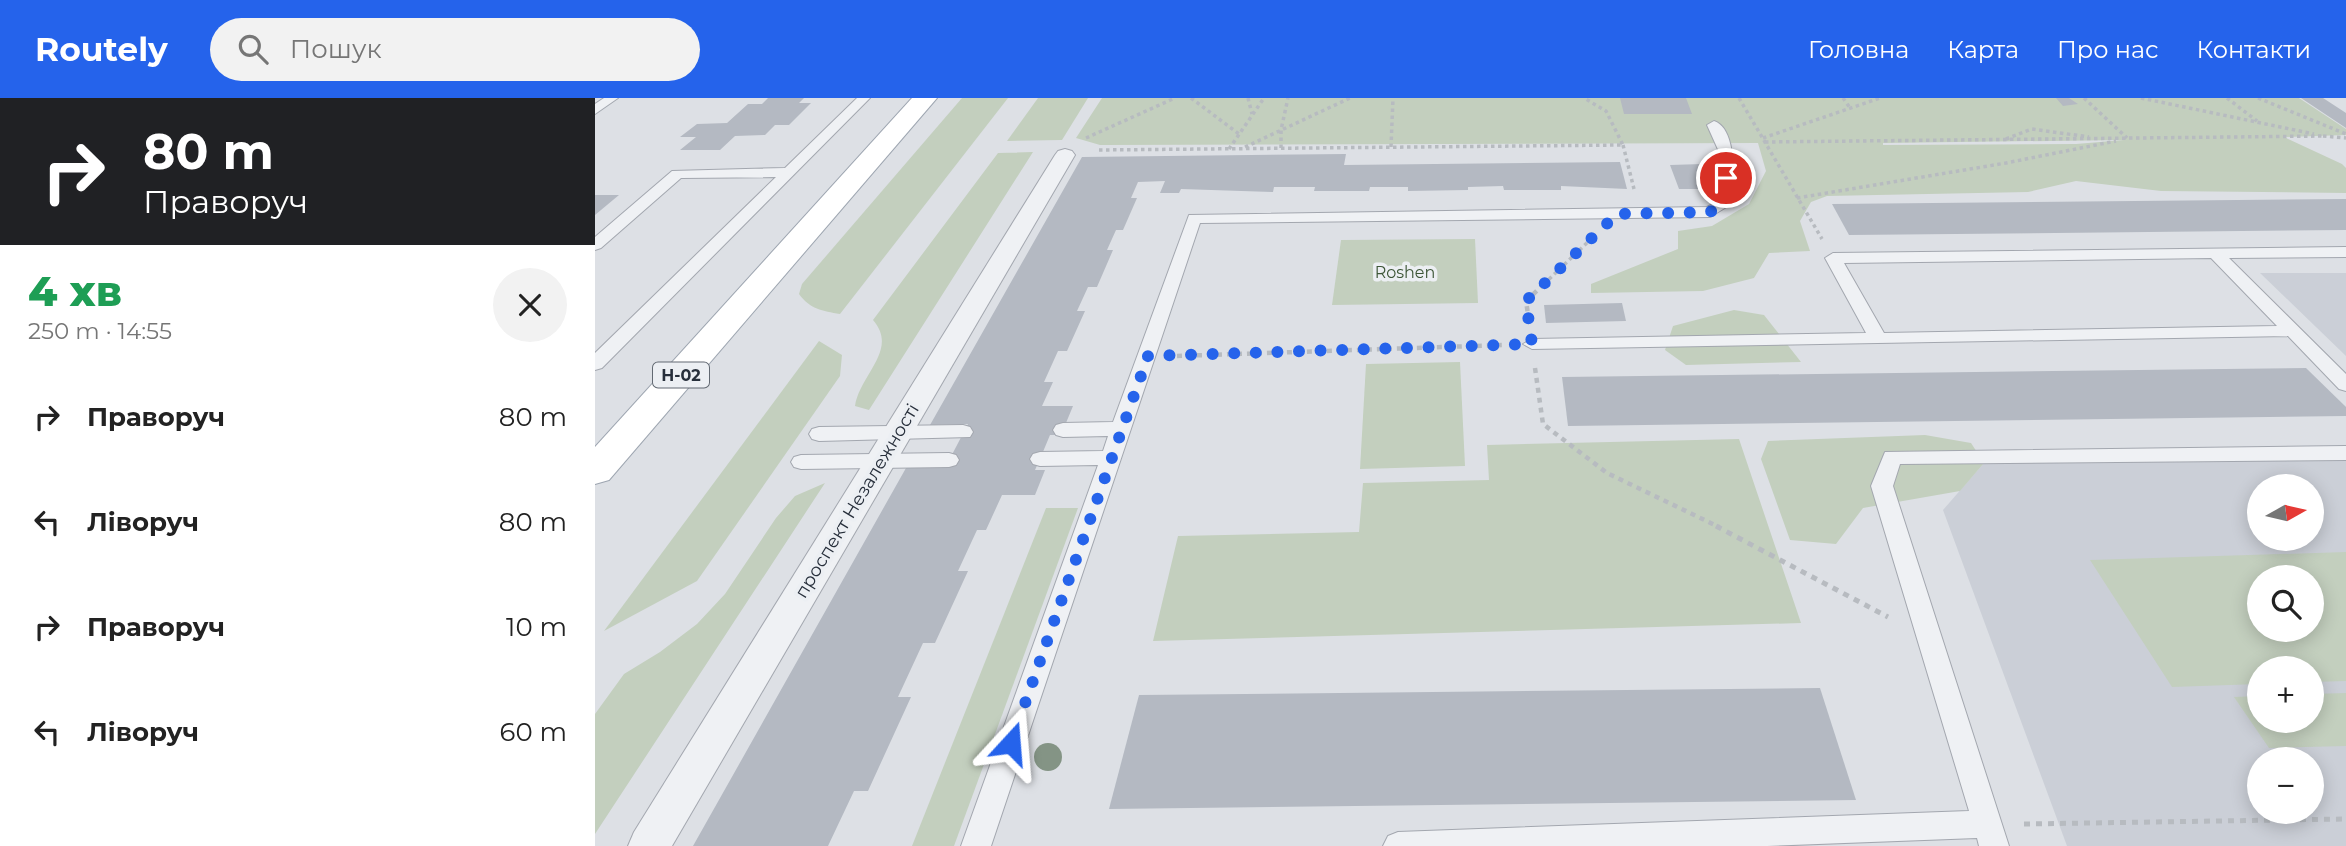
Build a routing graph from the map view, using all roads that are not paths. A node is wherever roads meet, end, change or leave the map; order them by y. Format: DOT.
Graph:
graph roads {
  1 [pos="612,98"];
  2 [pos="864,98"];
  3 [pos="925,98"];
  4 [pos="595,110"];
  5 [pos="1714,125"];
  6 [pos="1073,148"];
  7 [pos="790,172"];
  8 [pos="595,244"];
  9 [pos="2346,252"];
  10 [pos="2216,254"];
  11 [pos="2292,331"];
  12 [pos="1878,338"];
  13 [pos="1532,344"];
  14 [pos="595,364"];
  15 [pos="2346,385"];
  16 [pos="1120,429"];
  17 [pos="1063,430"];
  18 [pos="963,432"];
  19 [pos="898,433"];
  20 [pos="819,435"];
  21 [pos="2346,453"];
  22 [pos="1110,458"];
  23 [pos="1040,459"];
  24 [pos="949,460"];
  25 [pos="882,461"];
  26 [pos="801,462"];
  27 [pos="595,471"];
  28 [pos="1991,835"];
  29 [pos="649,846"];
  30 [pos="976,846"];
  31 [pos="1398,846"];
  1 -- 4 [label="lane"];
  2 -- 7 [label="lane"];
  3 -- 27 [label="main road, Н-02"];
  5 -- 16 [label="lane"];
  6 -- 19 [label="street, проспект Незалежності"];
  7 -- 8 [label="lane"];
  7 -- 14 [label="lane"];
  9 -- 10 [label="lane"];
  10 -- 11 [label="lane"];
  10 -- 12 [label="lane"];
  11 -- 12 [label="lane"];
  11 -- 15 [label="lane"];
  12 -- 13 [label="lane"];
  16 -- 17 [label="lane"];
  16 -- 22 [label="lane"];
  18 -- 19 [label="lane"];
  19 -- 20 [label="lane"];
  19 -- 25 [label="street, проспект Незалежності"];
  21 -- 28 [label="lane"];
  22 -- 23 [label="lane"];
  22 -- 30 [label="lane"];
  24 -- 25 [label="lane"];
  25 -- 26 [label="lane"];
  25 -- 29 [label="street, проспект Незалежності"];
  28 -- 31 [label="lane"];
}
